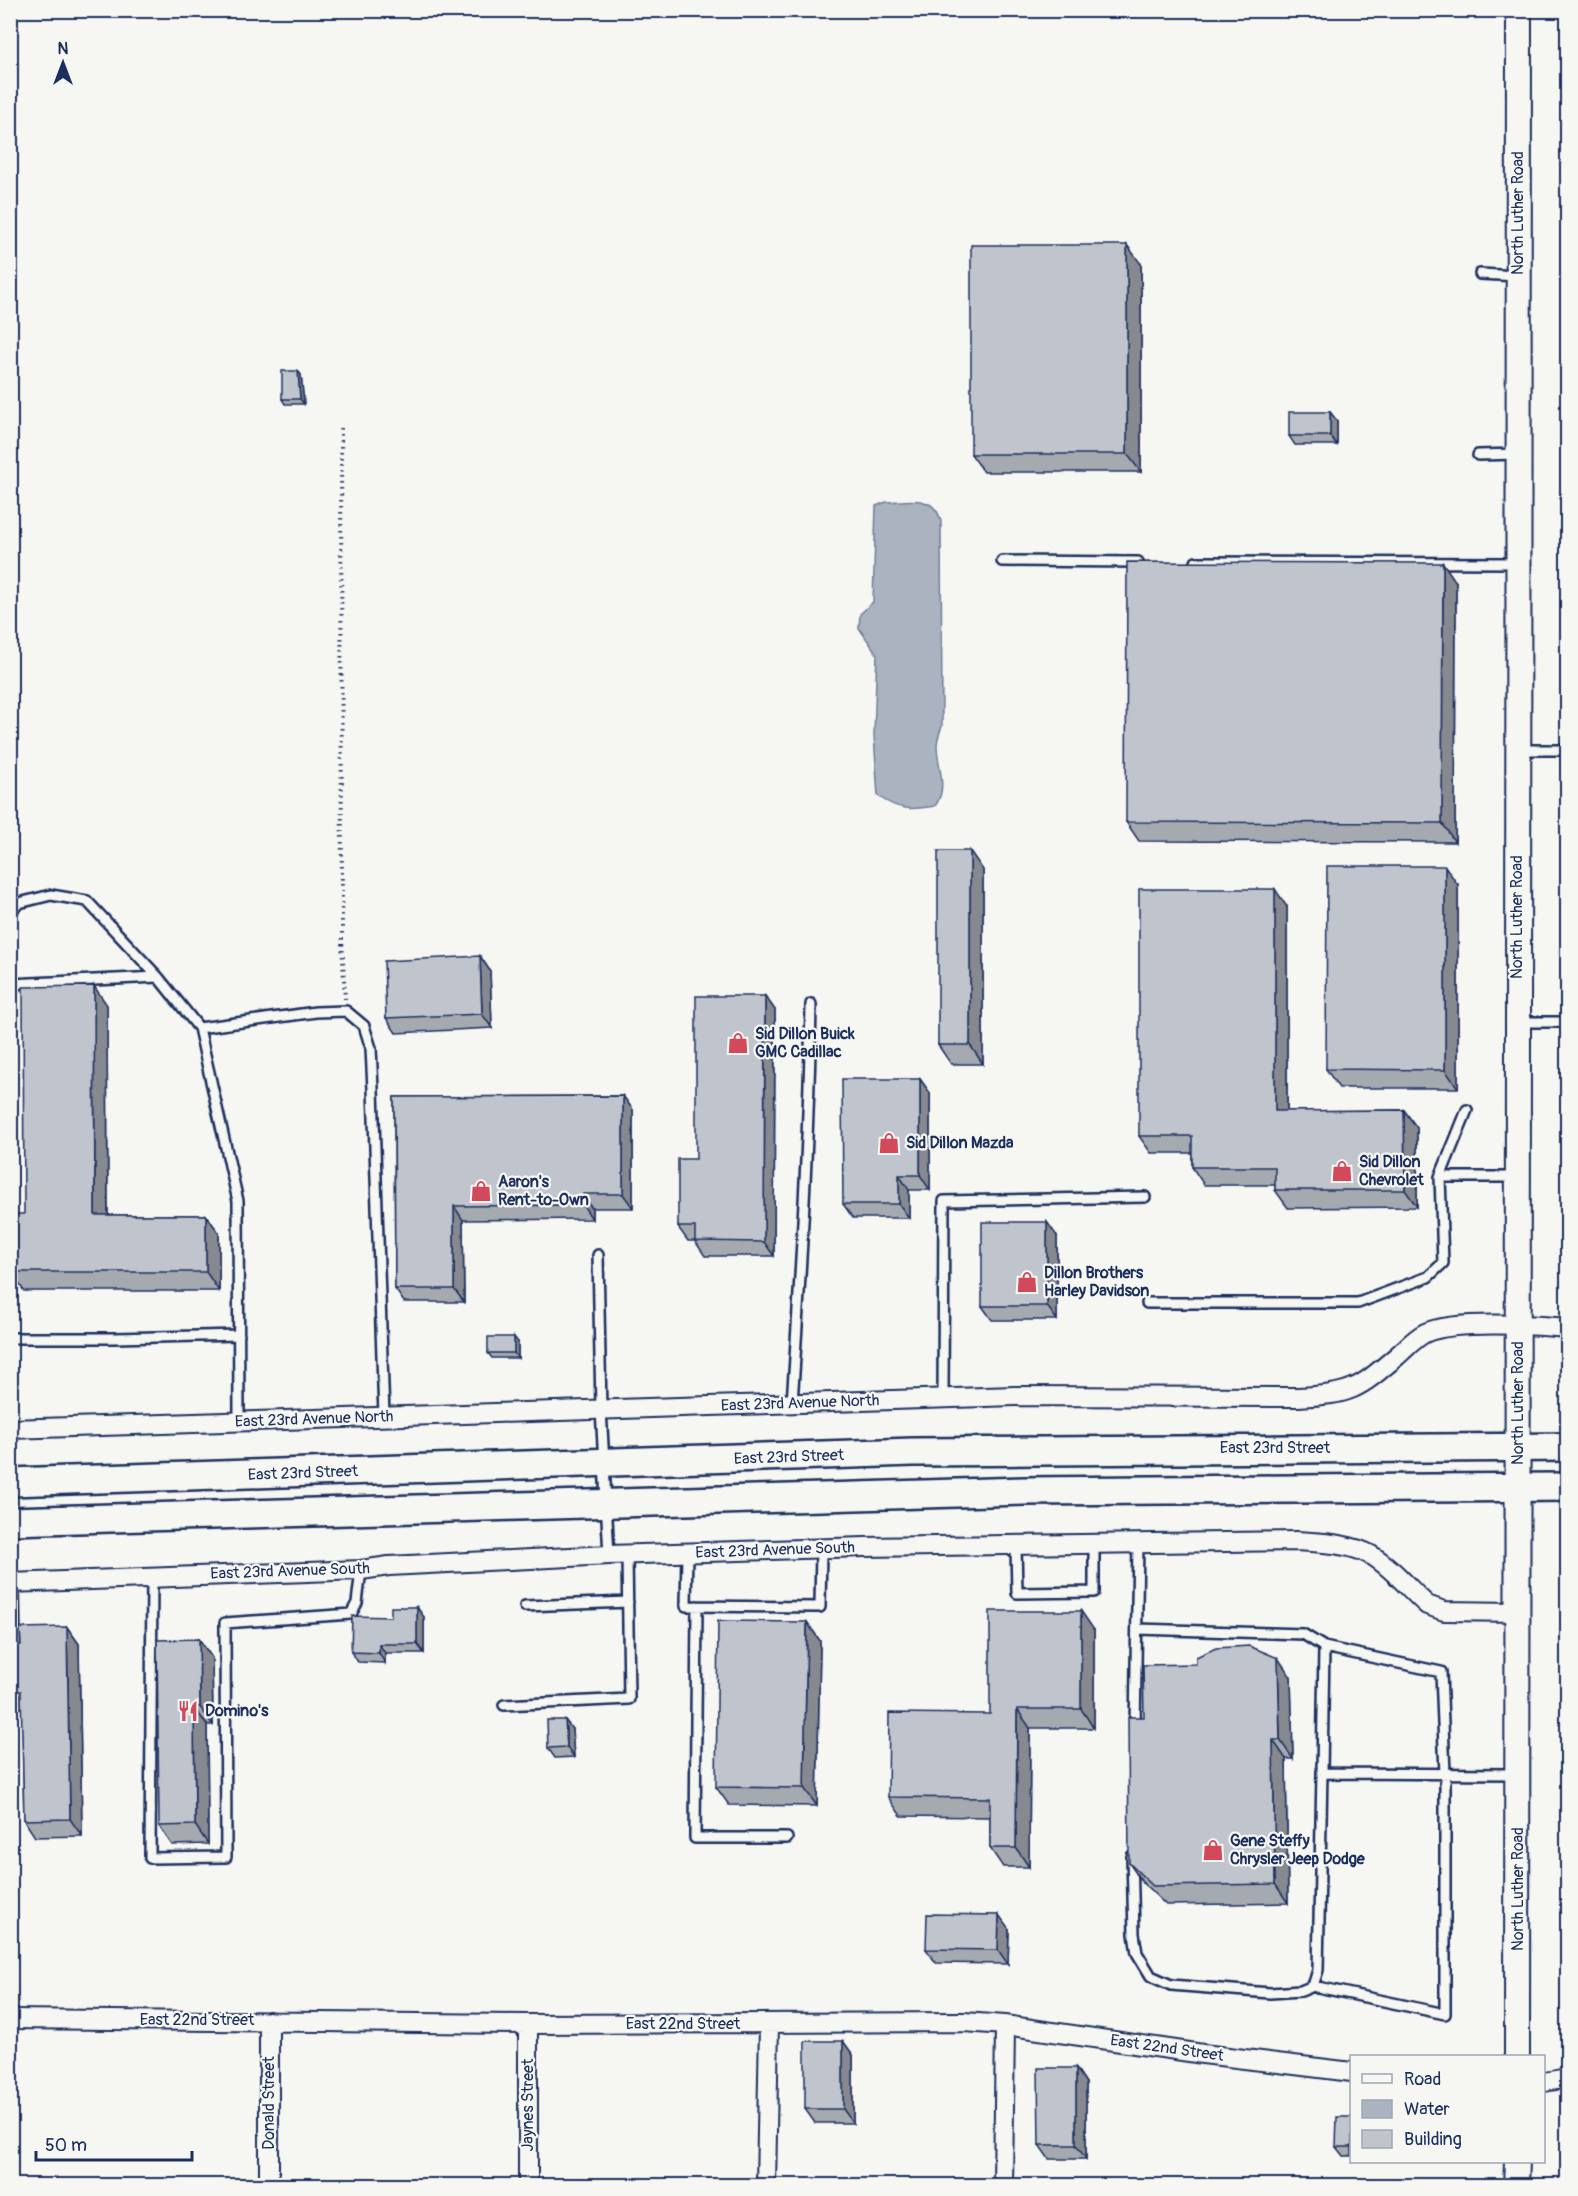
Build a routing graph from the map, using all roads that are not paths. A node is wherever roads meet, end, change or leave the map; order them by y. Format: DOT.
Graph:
graph roads {
  1 [pos="1519,10"];
  2 [pos="1480,274"];
  3 [pos="1518,276"];
  4 [pos="1518,454"];
  5 [pos="1478,455"];
  6 [pos="1002,561"];
  7 [pos="1143,562"];
  8 [pos="1190,562"];
  9 [pos="1518,563"];
  10 [pos="1518,750"];
  11 [pos="1568,750"];
  12 [pos="10,912"];
  13 [pos="158,977"];
  14 [pos="10,984"];
  15 [pos="811,1004"];
  16 [pos="1517,1022"];
  17 [pos="1568,1022"];
  18 [pos="199,1028"];
  19 [pos="1467,1110"];
  20 [pos="1440,1177"];
  21 [pos="1518,1177"];
  22 [pos="1145,1197"];
  23 [pos="598,1255"];
  24 [pos="1146,1304"];
  25 [pos="1518,1326"];
  26 [pos="1568,1328"];
  27 [pos="239,1335"];
  28 [pos="10,1338"];
  29 [pos="943,1398"];
  30 [pos="792,1403"];
  31 [pos="601,1409"];
  32 [pos="384,1416"];
  33 [pos="239,1421"];
  34 [pos="10,1429"];
  35 [pos="1518,1447"];
  36 [pos="1568,1447"];
  37 [pos="604,1463"];
  38 [pos="10,1482"];
  39 [pos="1519,1487"];
  40 [pos="1568,1487"];
  41 [pos="606,1503"];
  42 [pos="10,1521"];
  43 [pos="1138,1543"];
  44 [pos="1094,1544"];
  45 [pos="1016,1545"];
  46 [pos="821,1548"];
  47 [pos="687,1552"];
  48 [pos="618,1555"];
  49 [pos="361,1569"];
  50 [pos="152,1577"];
  51 [pos="12,1583"];
  52 [pos="628,1602"];
  53 [pos="525,1606"];
  54 [pos="698,1606"];
  55 [pos="1519,1612"];
  56 [pos="1137,1629"];
  57 [pos="10,1647"];
  58 [pos="1324,1647"];
  59 [pos="504,1705"];
  60 [pos="1135,1733"];
  61 [pos="1322,1773"];
  62 [pos="1445,1774"];
  63 [pos="1518,1774"];
  64 [pos="787,1838"];
  65 [pos="1132,1848"];
  66 [pos="1313,1986"];
  67 [pos="10,2019"];
  68 [pos="269,2020"];
  69 [pos="528,2024"];
  70 [pos="769,2024"];
  71 [pos="1005,2025"];
  72 [pos="1517,2055"];
  73 [pos="1350,2072"];
  74 [pos="1568,2078"];
  75 [pos="1545,2082"];
  76 [pos="1517,2163"];
  77 [pos="269,2186"];
  78 [pos="528,2186"];
  79 [pos="766,2186"];
  80 [pos="1004,2186"];
  81 [pos="1516,2186"];
  1 -- 3 [label="street, North Luther Road"];
  2 -- 3 [label="lane"];
  3 -- 4 [label="street, North Luther Road"];
  4 -- 5 [label="lane"];
  4 -- 9 [label="street, North Luther Road"];
  6 -- 7 [label="lane"];
  8 -- 9 [label="lane"];
  9 -- 10 [label="street, North Luther Road"];
  10 -- 11 [label="lane"];
  10 -- 16 [label="street, North Luther Road"];
  12 -- 13 [label="lane"];
  13 -- 14 [label="lane"];
  13 -- 18 [label="lane"];
  15 -- 30 [label="lane"];
  16 -- 17 [label="lane"];
  16 -- 21 [label="street, North Luther Road"];
  18 -- 27 [label="lane"];
  18 -- 32 [label="lane"];
  19 -- 20 [label="lane"];
  20 -- 21 [label="lane"];
  20 -- 24 [label="lane"];
  21 -- 25 [label="street, North Luther Road"];
  22 -- 29 [label="lane"];
  23 -- 31 [label="lane"];
  25 -- 26 [label="street, East 23rd Avenue North"];
  25 -- 29 [label="street, East 23rd Avenue North"];
  25 -- 35 [label="street, North Luther Road"];
  27 -- 28 [label="lane"];
  27 -- 33 [label="lane"];
  29 -- 30 [label="street, East 23rd Avenue North"];
  30 -- 31 [label="street, East 23rd Avenue North"];
  31 -- 32 [label="street, East 23rd Avenue North"];
  31 -- 37 [label="lane"];
  32 -- 33 [label="street, East 23rd Avenue North"];
  33 -- 34 [label="street, East 23rd Avenue North"];
  35 -- 36 [label="main road, East 23rd Street"];
  35 -- 37 [label="main road, East 23rd Street"];
  35 -- 39 [label="street, North Luther Road"];
  37 -- 38 [label="main road, East 23rd Street"];
  37 -- 41 [label="lane"];
  39 -- 40 [label="main road"];
  39 -- 41 [label="main road"];
  39 -- 55 [label="street, North Luther Road"];
  41 -- 42 [label="main road"];
  41 -- 48 [label="lane"];
  43 -- 44 [label="street, East 23rd Avenue South"];
  43 -- 55 [label="street, East 23rd Avenue South"];
  43 -- 56 [label="lane"];
  44 -- 45 [label="street, East 23rd Avenue South"];
  44 -- 45 [label="lane"];
  45 -- 46 [label="street, East 23rd Avenue South"];
  46 -- 47 [label="street, East 23rd Avenue South"];
  46 -- 54 [label="lane"];
  47 -- 48 [label="street, East 23rd Avenue South"];
  47 -- 54 [label="lane"];
  48 -- 49 [label="street, East 23rd Avenue South"];
  48 -- 52 [label="lane"];
  49 -- 50 [label="street, East 23rd Avenue South"];
  49 -- 50 [label="lane"];
  50 -- 51 [label="street, East 23rd Avenue South"];
  51 -- 57 [label="lane"];
  52 -- 53 [label="lane"];
  52 -- 59 [label="lane"];
  54 -- 64 [label="lane"];
  55 -- 63 [label="street, North Luther Road"];
  56 -- 58 [label="lane"];
  56 -- 60 [label="lane"];
  58 -- 61 [label="lane"];
  58 -- 62 [label="lane"];
  61 -- 62 [label="lane"];
  61 -- 66 [label="lane"];
  62 -- 63 [label="lane"];
  62 -- 66 [label="lane"];
  63 -- 72 [label="street, North Luther Road"];
  65 -- 66 [label="lane"];
  67 -- 68 [label="street, East 22nd Street"];
  68 -- 69 [label="street, East 22nd Street"];
  68 -- 77 [label="street, Donald Street"];
  69 -- 70 [label="street, East 22nd Street"];
  69 -- 78 [label="street, Jaynes Street"];
  70 -- 71 [label="street, East 22nd Street"];
  70 -- 79 [label="street"];
  71 -- 73 [label="street, East 22nd Street"];
  71 -- 80 [label="street"];
  74 -- 75 [label="street"];
  76 -- 81 [label="street"];
}
